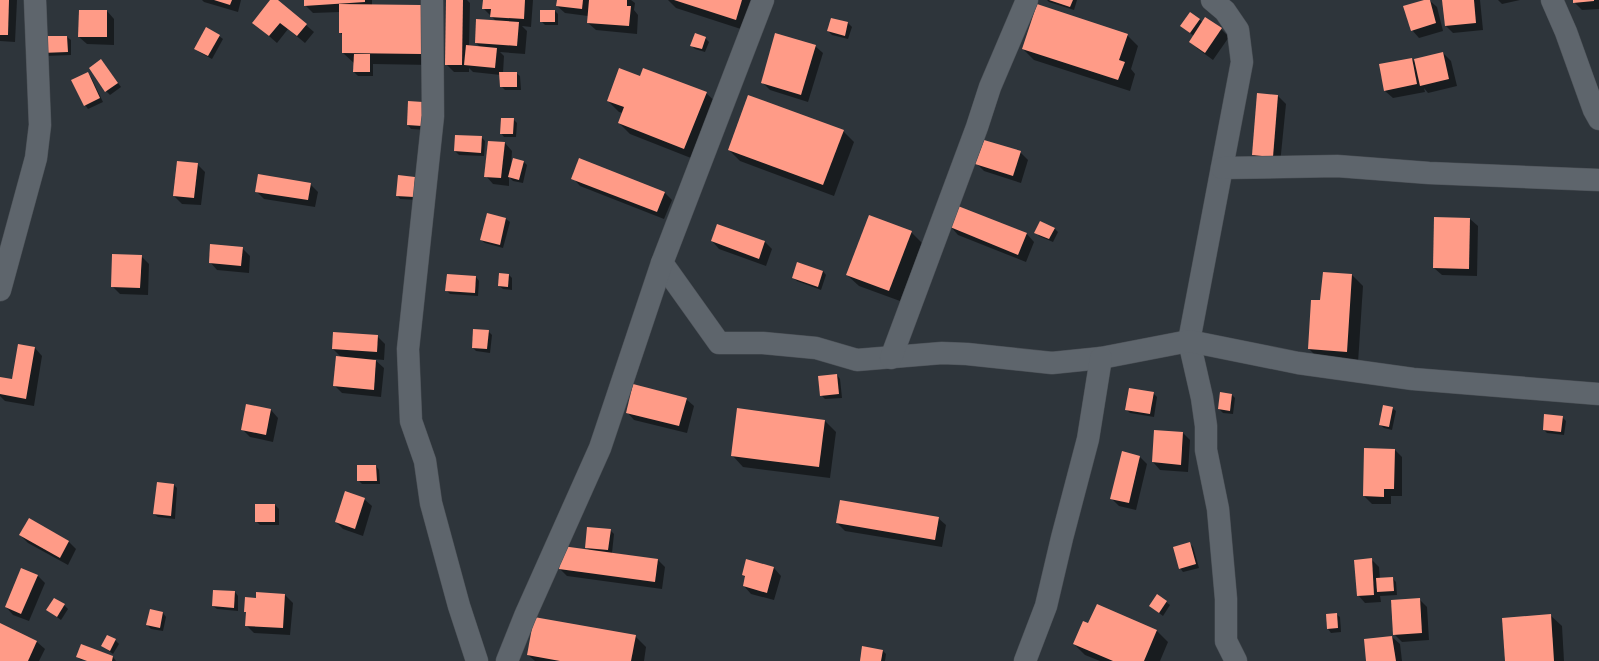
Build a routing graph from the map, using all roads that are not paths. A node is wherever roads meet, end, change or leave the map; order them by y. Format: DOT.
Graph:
graph roads {
  1 [pos="35,0"];
  2 [pos="432,0"];
  3 [pos="763,0"];
  4 [pos="1026,0"];
  5 [pos="1212,0"];
  6 [pos="1552,0"];
  7 [pos="1599,119"];
  8 [pos="1222,168"];
  9 [pos="1599,180"];
  10 [pos="662,263"];
  11 [pos="0,290"];
  12 [pos="1189,341"];
  13 [pos="891,358"];
  14 [pos="1101,358"];
  15 [pos="1599,394"];
  16 [pos="477,661"];
  17 [pos="507,661"];
  18 [pos="1025,661"];
  19 [pos="1236,661"];
  1 -- 11 [label="street"];
  2 -- 16 [label="street"];
  3 -- 10 [label="street"];
  4 -- 13 [label="street"];
  5 -- 8 [label="street"];
  6 -- 7 [label="street"];
  8 -- 9 [label="street"];
  8 -- 12 [label="street"];
  10 -- 13 [label="street"];
  10 -- 17 [label="street"];
  12 -- 14 [label="street"];
  12 -- 15 [label="street"];
  12 -- 19 [label="street"];
  13 -- 14 [label="street"];
  14 -- 18 [label="street"];
}
